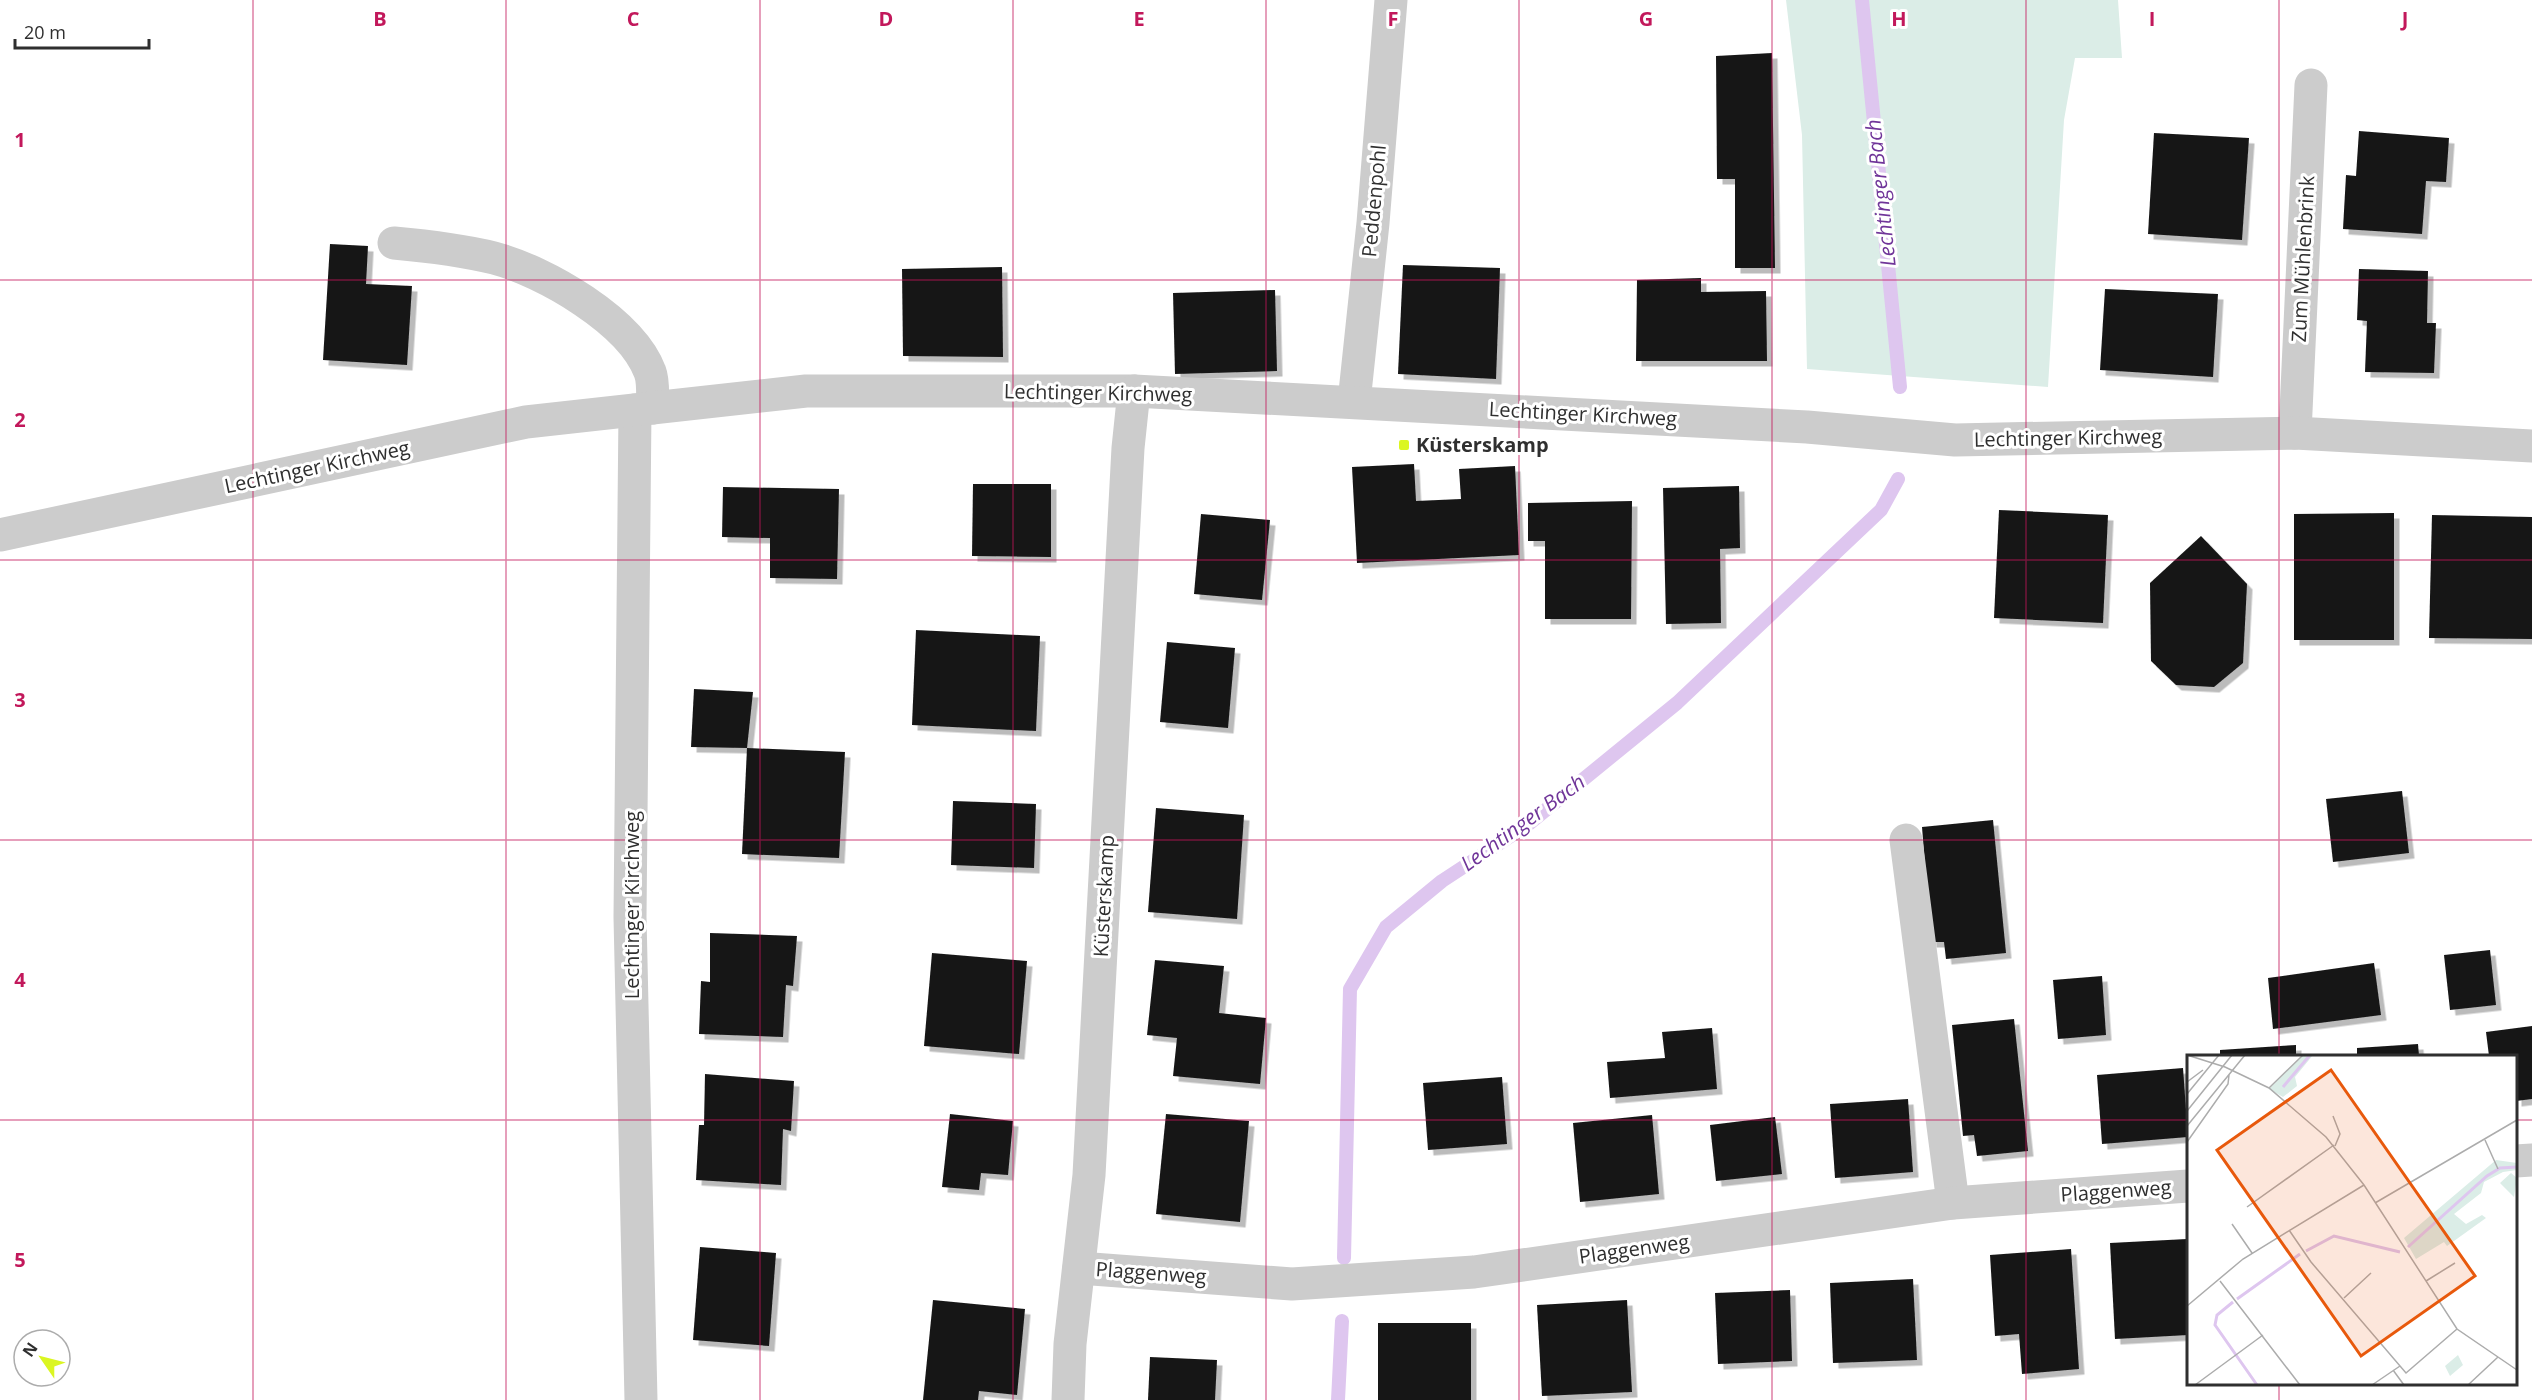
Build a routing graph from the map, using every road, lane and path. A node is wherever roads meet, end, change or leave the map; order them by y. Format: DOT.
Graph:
graph roads {
  1 [pos="1391,0"];
  2 [pos="2311,86"];
  3 [pos="394,243"];
  4 [pos="1134,391"];
  5 [pos="1354,402"];
  6 [pos="644,409"];
  7 [pos="2295,433"];
  8 [pos="2532,446"];
  9 [pos="0,535"];
  10 [pos="1906,840"];
  11 [pos="2532,1160"];
  12 [pos="2517,1161"];
  13 [pos="2187,1186"];
  14 [pos="1953,1203"];
  15 [pos="1078,1268"];
  16 [pos="641,1400"];
  17 [pos="1068,1400"];
  1 -- 5 [label="street, Peddenpohl"];
  2 -- 7 [label="street, Zum Mühlenbrink"];
  3 -- 6 [label="street"];
  4 -- 5 [label="street, Lechtinger Kirchweg"];
  4 -- 6 [label="street, Lechtinger Kirchweg"];
  4 -- 15 [label="street, Küsterskamp"];
  5 -- 7 [label="street, Lechtinger Kirchweg"];
  6 -- 9 [label="street, Lechtinger Kirchweg"];
  6 -- 16 [label="street, Lechtinger Kirchweg"];
  7 -- 8 [label="street, Lechtinger Kirchweg"];
  10 -- 14 [label="street"];
  11 -- 12 [label="street"];
  13 -- 14 [label="street, Plaggenweg"];
  14 -- 15 [label="street, Plaggenweg"];
  15 -- 17 [label="street, Küsterskamp"];
}
